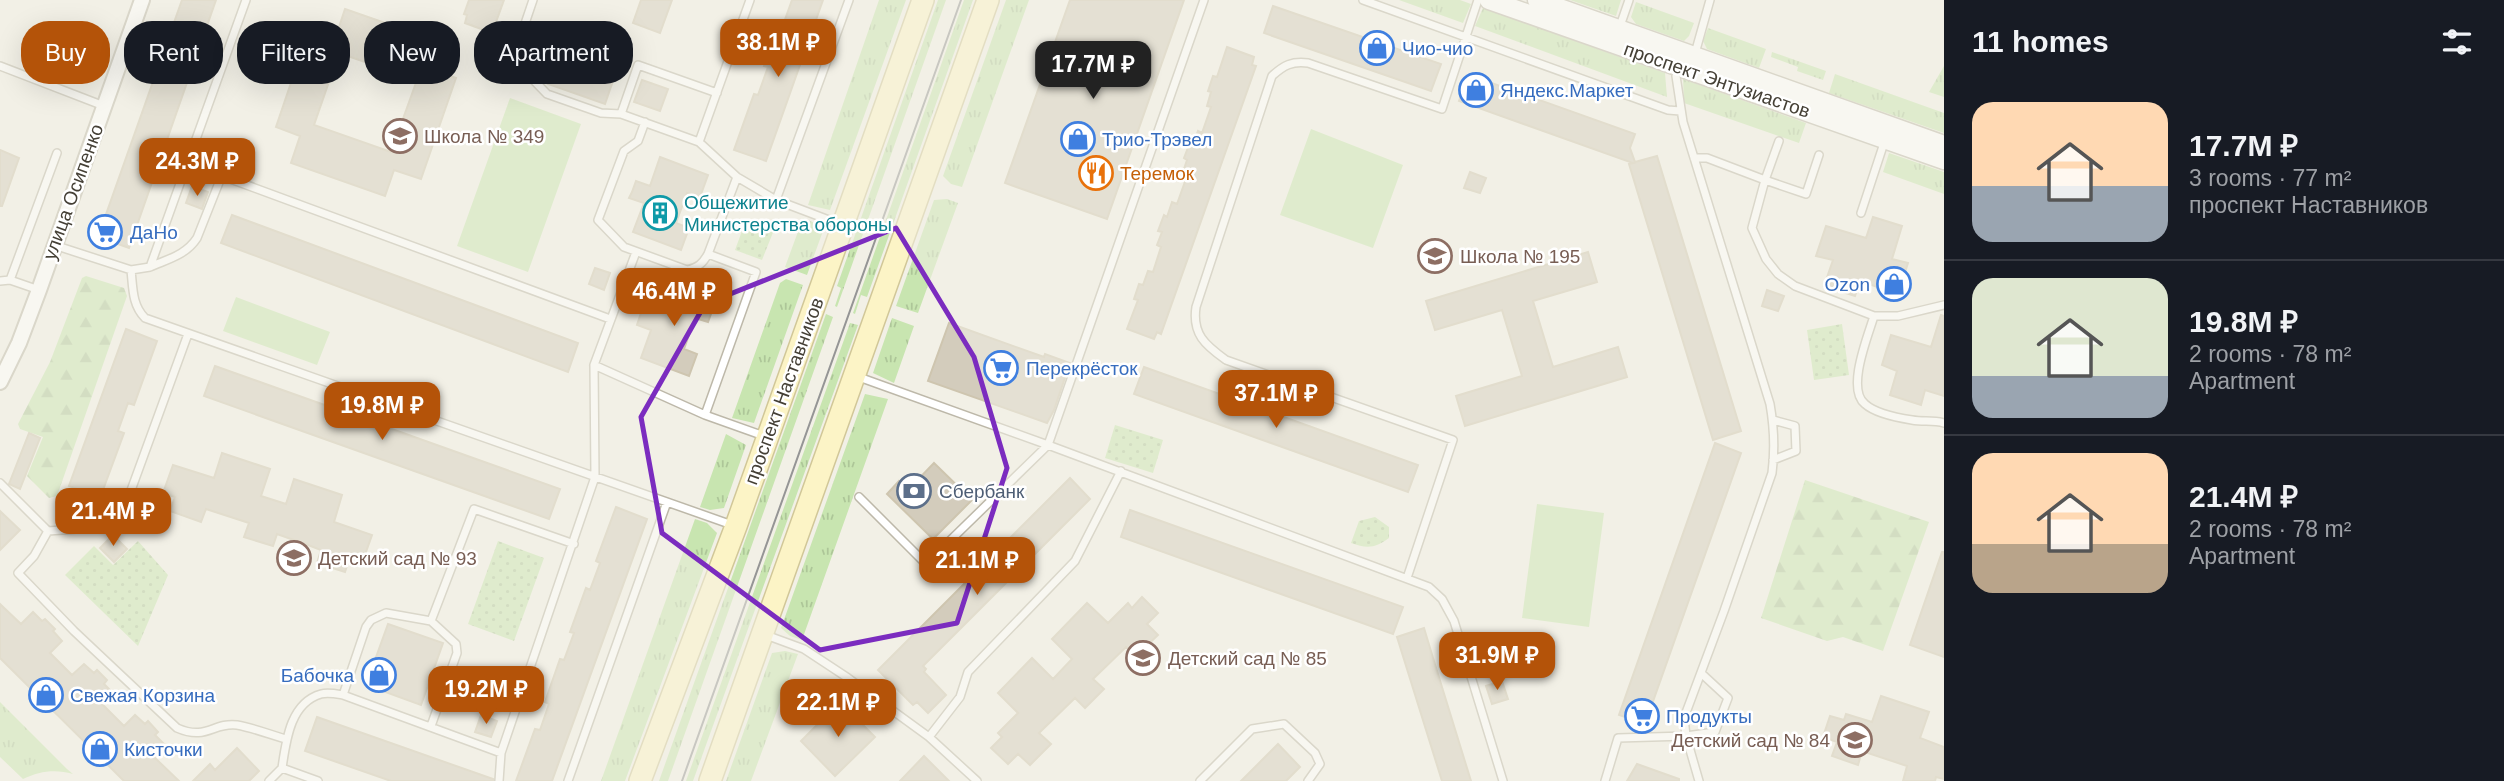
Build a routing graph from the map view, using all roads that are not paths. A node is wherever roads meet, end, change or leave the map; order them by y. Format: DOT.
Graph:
graph roads {
  1 [pos="142,0"];
  2 [pos="246,0"];
  3 [pos="533,0"];
  4 [pos="750,0"];
  5 [pos="849,0"];
  6 [pos="923,0"];
  7 [pos="988,0"];
  8 [pos="1204,0"];
  9 [pos="1363,0"];
  10 [pos="1478,0"];
  11 [pos="1489,0"];
  12 [pos="1537,0"];
  13 [pos="1629,0"];
  14 [pos="1710,0"];
  15 [pos="1466,36"];
  16 [pos="1617,36"];
  17 [pos="1686,61"];
  18 [pos="0,66"];
  19 [pos="717,93"];
  20 [pos="104,106"];
  21 [pos="1680,111"];
  22 [pos="621,114"];
  23 [pos="645,122"];
  24 [pos="1888,132"];
  25 [pos="1779,141"];
  26 [pos="699,142"];
  27 [pos="1944,145"];
  28 [pos="57,153"];
  29 [pos="1819,155"];
  30 [pos="1693,158"];
  31 [pos="1944,160"];
  32 [pos="187,163"];
  33 [pos="222,175"];
  34 [pos="737,177"];
  35 [pos="1765,180"];
  36 [pos="776,200"];
  37 [pos="1861,212"];
  38 [pos="843,225"];
  39 [pos="54,245"];
  40 [pos="636,253"];
  41 [pos="708,254"];
  42 [pos="150,267"];
  43 [pos="131,270"];
  44 [pos="10,280"];
  45 [pos="0,281"];
  46 [pos="39,290"];
  47 [pos="1944,305"];
  48 [pos="1874,316"];
  49 [pos="610,319"];
  50 [pos="188,334"];
  51 [pos="594,365"];
  52 [pos="855,376"];
  53 [pos="0,382"];
  54 [pos="705,415"];
  55 [pos="1773,420"];
  56 [pos="1944,423"];
  57 [pos="768,437"];
  58 [pos="1048,445"];
  59 [pos="1773,460"];
  60 [pos="1121,471"];
  61 [pos="595,477"];
  62 [pos="0,483"];
  63 [pos="859,497"];
  64 [pos="667,502"];
  65 [pos="736,526"];
  66 [pos="48,531"];
  67 [pos="574,544"];
  68 [pos="1407,578"];
  69 [pos="431,621"];
  70 [pos="762,634"];
  71 [pos="1701,673"];
  72 [pos="344,695"];
  73 [pos="431,726"];
  74 [pos="1686,736"];
  75 [pos="929,737"];
  76 [pos="286,739"];
  77 [pos="501,753"];
  78 [pos="282,768"];
  79 [pos="269,781"];
  80 [pos="318,781"];
  81 [pos="499,781"];
  82 [pos="568,781"];
  83 [pos="640,781"];
  84 [pos="710,781"];
  85 [pos="977,781"];
  86 [pos="1200,781"];
  87 [pos="1308,781"];
  88 [pos="1503,781"];
  89 [pos="1605,781"];
  90 [pos="1699,781"];
  1 -- 20 [label="street, улица Осипенко"];
  2 -- 32 [label="lane"];
  3 -- 22 [label="lane"];
  4 -- 19 [label="lane"];
  5 -- 36 [label="lane"];
  6 -- 38 [label="main road, проспект Наставников"];
  7 -- 52 [label="main road"];
  8 -- 58 [label="lane"];
  9 -- 15 [label="lane"];
  10 -- 15 [label="lane"];
  11 -- 16 [label="street, проспект Энтузиастов"];
  12 -- 16 [label="street, проспект Энтузиастов"];
  13 -- 16 [label="lane"];
  14 -- 17 [label="lane"];
  15 -- 21 [label="lane"];
  15 -- 68 [label="lane"];
  16 -- 17 [label="street, проспект Энтузиастов"];
  17 -- 21 [label="lane"];
  17 -- 24 [label="street, проспект Энтузиастов"];
  18 -- 20 [label="lane"];
  19 -- 22 [label="lane"];
  19 -- 26 [label="lane"];
  20 -- 39 [label="street, улица Осипенко"];
  21 -- 30 [label="lane"];
  22 -- 23 [label="lane"];
  23 -- 26 [label="lane"];
  23 -- 40 [label="lane"];
  24 -- 27 [label="street, проспект Энтузиастов"];
  24 -- 31 [label="street, проспект Энтузиастов"];
  24 -- 37 [label="lane"];
  25 -- 35 [label="lane"];
  26 -- 34 [label="lane"];
  28 -- 44 [label="lane"];
  29 -- 35 [label="lane"];
  30 -- 35 [label="lane"];
  30 -- 55 [label="lane"];
  32 -- 33 [label="lane"];
  32 -- 42 [label="lane"];
  33 -- 42 [label="lane"];
  33 -- 49 [label="lane"];
  34 -- 36 [label="lane"];
  34 -- 41 [label="lane"];
  35 -- 48 [label="lane"];
  36 -- 38 [label="lane"];
  38 -- 57 [label="main road, проспект Наставников"];
  39 -- 43 [label="lane"];
  39 -- 46 [label="street, улица Осипенко"];
  40 -- 41 [label="lane"];
  40 -- 49 [label="lane"];
  41 -- 54 [label="lane"];
  42 -- 43 [label="lane"];
  43 -- 50 [label="lane"];
  44 -- 45 [label="lane"];
  44 -- 46 [label="lane"];
  46 -- 53 [label="street, улица Осипенко"];
  47 -- 48 [label="lane"];
  48 -- 56 [label="lane"];
  49 -- 51 [label="lane"];
  50 -- 61 [label="lane"];
  50 -- 66 [label="lane"];
  51 -- 54 [label="lane"];
  51 -- 61 [label="lane"];
  52 -- 58 [label="lane"];
  52 -- 70 [label="main road"];
  54 -- 57 [label="lane"];
  55 -- 59 [label="lane"];
  55 -- 59 [label="lane"];
  57 -- 65 [label="main road, проспект Наставников"];
  58 -- 60 [label="lane"];
  58 -- 63 [label="lane"];
  59 -- 71 [label="lane"];
  60 -- 68 [label="lane"];
  60 -- 75 [label="lane"];
  61 -- 64 [label="lane"];
  61 -- 67 [label="lane"];
  62 -- 66 [label="lane"];
  64 -- 65 [label="lane"];
  64 -- 82 [label="lane"];
  65 -- 83 [label="main road, проспект Наставников"];
  66 -- 76 [label="lane"];
  67 -- 69 [label="lane"];
  67 -- 77 [label="lane"];
  68 -- 88 [label="lane"];
  69 -- 72 [label="lane"];
  69 -- 73 [label="lane"];
  70 -- 75 [label="lane"];
  70 -- 84 [label="main road"];
  71 -- 74 [label="lane"];
  71 -- 74 [label="lane"];
  72 -- 73 [label="lane"];
  72 -- 76 [label="lane"];
  73 -- 77 [label="lane"];
  74 -- 89 [label="lane"];
  74 -- 90 [label="lane"];
  75 -- 85 [label="lane"];
  76 -- 78 [label="lane"];
  77 -- 81 [label="lane"];
  78 -- 79 [label="lane"];
  78 -- 80 [label="lane"];
  86 -- 87 [label="lane"];
}
